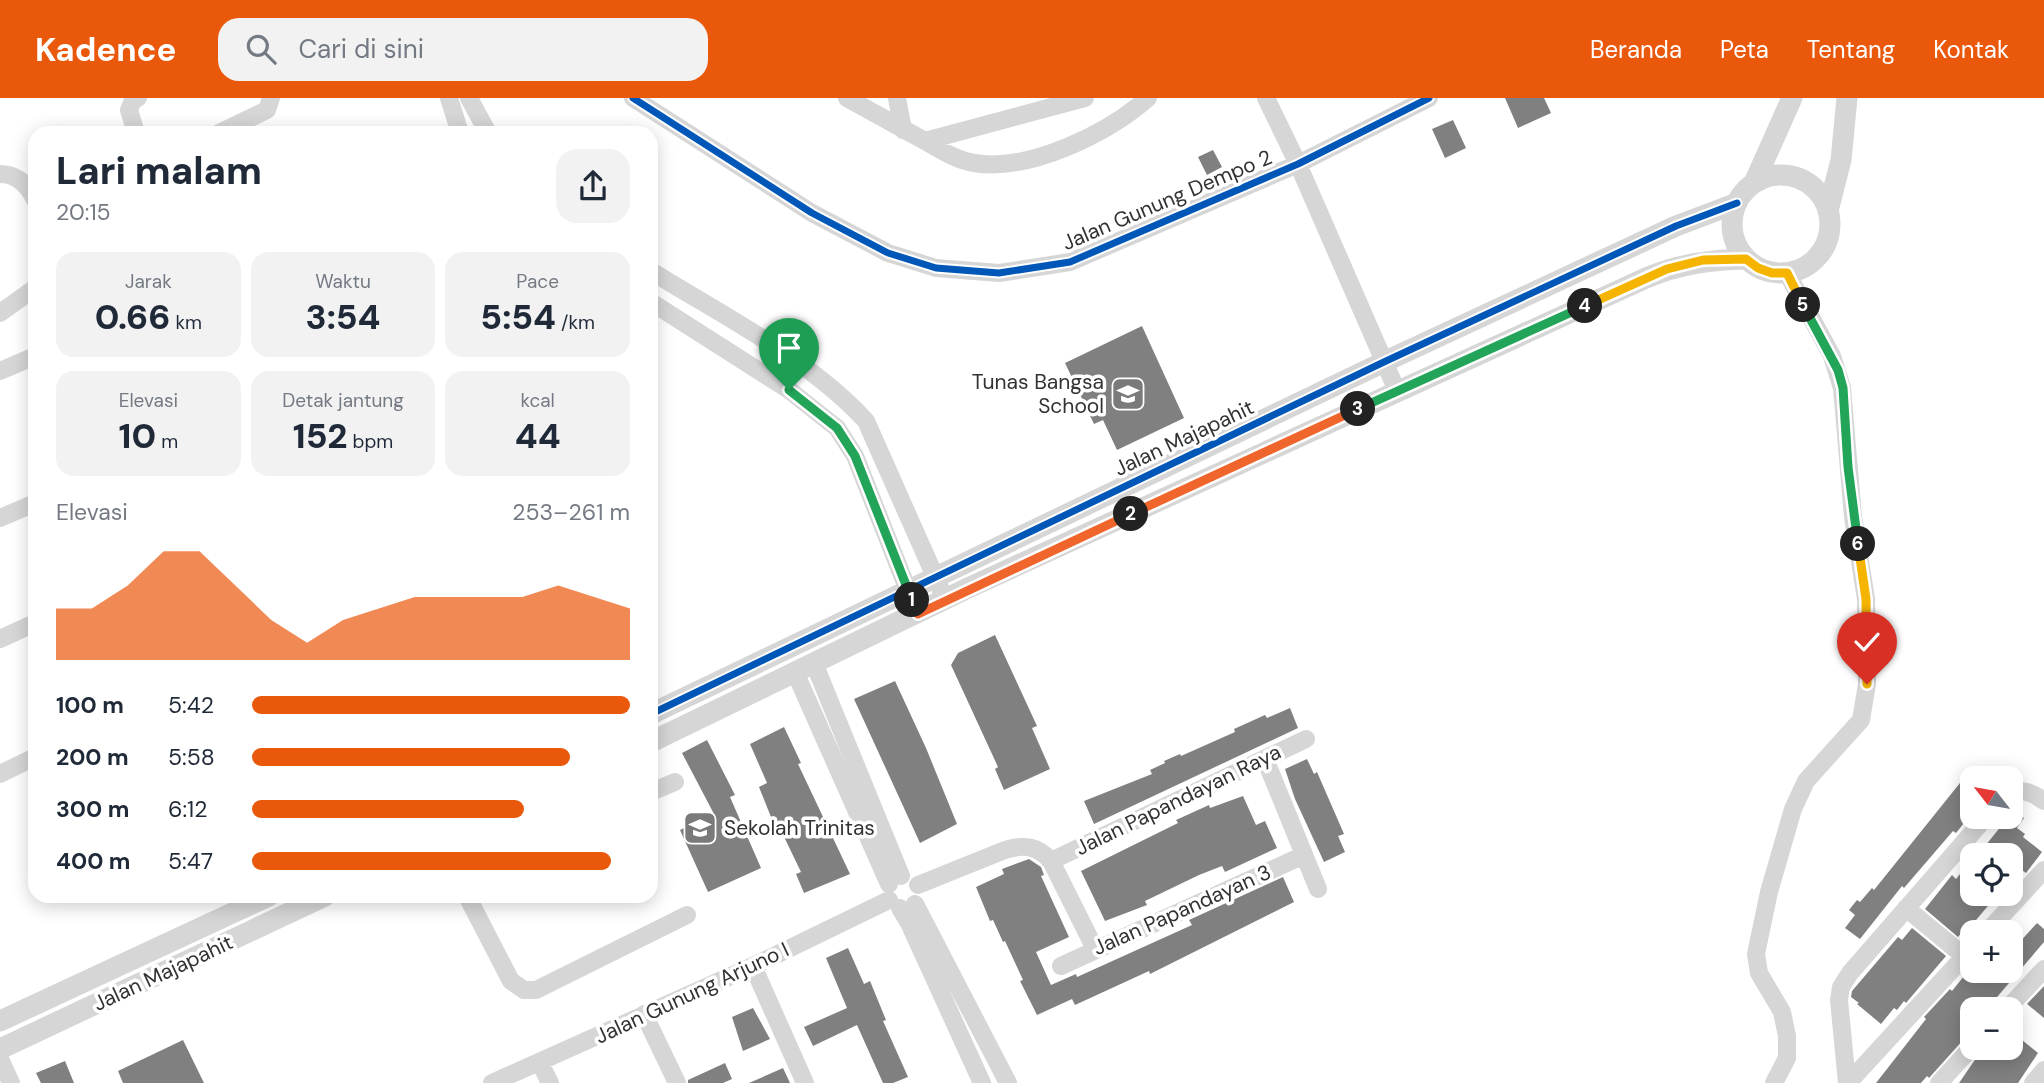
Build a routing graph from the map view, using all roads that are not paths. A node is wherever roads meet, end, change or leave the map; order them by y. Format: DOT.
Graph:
graph roads {
  1 [pos="138,98"];
  2 [pos="271,98"];
  3 [pos="449,98"];
  4 [pos="469,98"];
  5 [pos="633,98"];
  6 [pos="846,98"];
  7 [pos="897,98"];
  8 [pos="1085,98"];
  9 [pos="1148,98"];
  10 [pos="1266,98"];
  11 [pos="1429,98"];
  12 [pos="1792,98"];
  13 [pos="1847,98"];
  14 [pos="134,126"];
  15 [pos="234,126"];
  16 [pos="457,126"];
  17 [pos="484,126"];
  18 [pos="903,130"];
  19 [pos="925,141"];
  20 [pos="1298,164"];
  21 [pos="0,174"];
  22 [pos="1754,183"];
  23 [pos="28,187"];
  24 [pos="1737,203"];
  25 [pos="1828,211"];
  26 [pos="1746,259"];
  27 [pos="1787,273"];
  28 [pos="658,276"];
  29 [pos="677,288"];
  30 [pos="28,293"];
  31 [pos="658,305"];
  32 [pos="658,307"];
  33 [pos="0,313"];
  34 [pos="28,359"];
  35 [pos="1386,361"];
  36 [pos="0,371"];
  37 [pos="1397,391"];
  38 [pos="28,506"];
  39 [pos="0,518"];
  40 [pos="935,576"];
  41 [pos="907,590"];
  42 [pos="946,600"];
  43 [pos="918,614"];
  44 [pos="28,626"];
  45 [pos="0,639"];
  46 [pos="805,667"];
  47 [pos="658,711"];
  48 [pos="658,739"];
  49 [pos="1306,739"];
  50 [pos="1265,759"];
  51 [pos="28,760"];
  52 [pos="0,774"];
  53 [pos="675,782"];
  54 [pos="658,789"];
  55 [pos="2023,792"];
  56 [pos="2044,801"];
  57 [pos="1975,830"];
  58 [pos="1304,855"];
  59 [pos="1051,861"];
  60 [pos="2044,870"];
  61 [pos="1318,889"];
  62 [pos="899,894"];
  63 [pos="254,903"];
  64 [pos="311,903"];
  65 [pos="471,903"];
  66 [pos="1906,908"];
  67 [pos="687,915"];
  68 [pos="1998,920"];
  69 [pos="1960,946"];
  70 [pos="1095,949"];
  71 [pos="1960,961"];
  72 [pos="753,966"];
  73 [pos="1061,966"];
  74 [pos="2044,969"];
  75 [pos="2019,997"];
  76 [pos="644,1014"];
  77 [pos="0,1021"];
  78 [pos="1,1058"];
  79 [pos="1960,1060"];
  80 [pos="540,1063"];
  81 [pos="2044,1070"];
  82 [pos="11,1083"];
  83 [pos="492,1083"];
  84 [pos="550,1083"];
  85 [pos="677,1083"];
  86 [pos="805,1083"];
  87 [pos="982,1083"];
  88 [pos="1009,1083"];
  89 [pos="1774,1083"];
  90 [pos="1847,1083"];
  91 [pos="1939,1083"];
  92 [pos="2033,1083"];
  1 -- 14 [label="street"];
  2 -- 15 [label="street"];
  3 -- 16 [label="street"];
  4 -- 17 [label="street"];
  5 -- 20 [label="street, Jalan Gunung Dempo 2"];
  6 -- 18 [label="street"];
  7 -- 18 [label="street"];
  8 -- 19 [label="street"];
  9 -- 19 [label="street"];
  10 -- 20 [label="street"];
  11 -- 20 [label="street, Jalan Gunung Dempo 2"];
  12 -- 22 [label="street"];
  13 -- 25 [label="street"];
  18 -- 19 [label="street"];
  20 -- 35 [label="street"];
  21 -- 23 [label="street"];
  22 -- 24 [label="street"];
  22 -- 25 [label="street"];
  24 -- 26 [label="street"];
  24 -- 35 [label="street, Jalan Majapahit"];
  25 -- 27 [label="street"];
  26 -- 27 [label="street"];
  26 -- 37 [label="street"];
  27 -- 89 [label="street"];
  28 -- 29 [label="street"];
  29 -- 31 [label="street"];
  29 -- 40 [label="street"];
  30 -- 33 [label="street"];
  32 -- 41 [label="street"];
  34 -- 36 [label="street"];
  35 -- 37 [label="street"];
  35 -- 40 [label="street, Jalan Majapahit"];
  37 -- 42 [label="street"];
  38 -- 39 [label="street"];
  40 -- 41 [label="street, Jalan Majapahit"];
  40 -- 42 [label="street"];
  41 -- 43 [label="street"];
  41 -- 47 [label="street, Jalan Majapahit"];
  42 -- 43 [label="street"];
  43 -- 46 [label="street"];
  44 -- 45 [label="street"];
  46 -- 48 [label="street"];
  46 -- 62 [label="street"];
  49 -- 50 [label="street, Jalan Papandayan Raya"];
  50 -- 58 [label="street"];
  50 -- 59 [label="street, Jalan Papandayan Raya"];
  51 -- 52 [label="street"];
  53 -- 54 [label="street"];
  55 -- 56 [label="street"];
  57 -- 66 [label="street"];
  58 -- 61 [label="street"];
  58 -- 70 [label="street, Jalan Papandayan 3"];
  59 -- 62 [label="street"];
  59 -- 70 [label="street"];
  60 -- 68 [label="street"];
  62 -- 72 [label="street, Jalan Gunung Arjuno I"];
  62 -- 87 [label="street"];
  62 -- 88 [label="street"];
  63 -- 77 [label="street, Jalan Majapahit"];
  64 -- 78 [label="street, Jalan Majapahit"];
  65 -- 67 [label="street"];
  66 -- 69 [label="street"];
  66 -- 90 [label="street"];
  70 -- 73 [label="street, Jalan Papandayan 3"];
  71 -- 90 [label="street"];
  72 -- 76 [label="street, Jalan Gunung Arjuno I"];
  72 -- 86 [label="street"];
  74 -- 75 [label="street"];
  76 -- 80 [label="street, Jalan Gunung Arjuno I"];
  76 -- 85 [label="street"];
  78 -- 82 [label="street"];
  79 -- 91 [label="street"];
  80 -- 83 [label="street, Jalan Gunung Arjuno I"];
  80 -- 84 [label="street"];
  81 -- 92 [label="street"];
}
